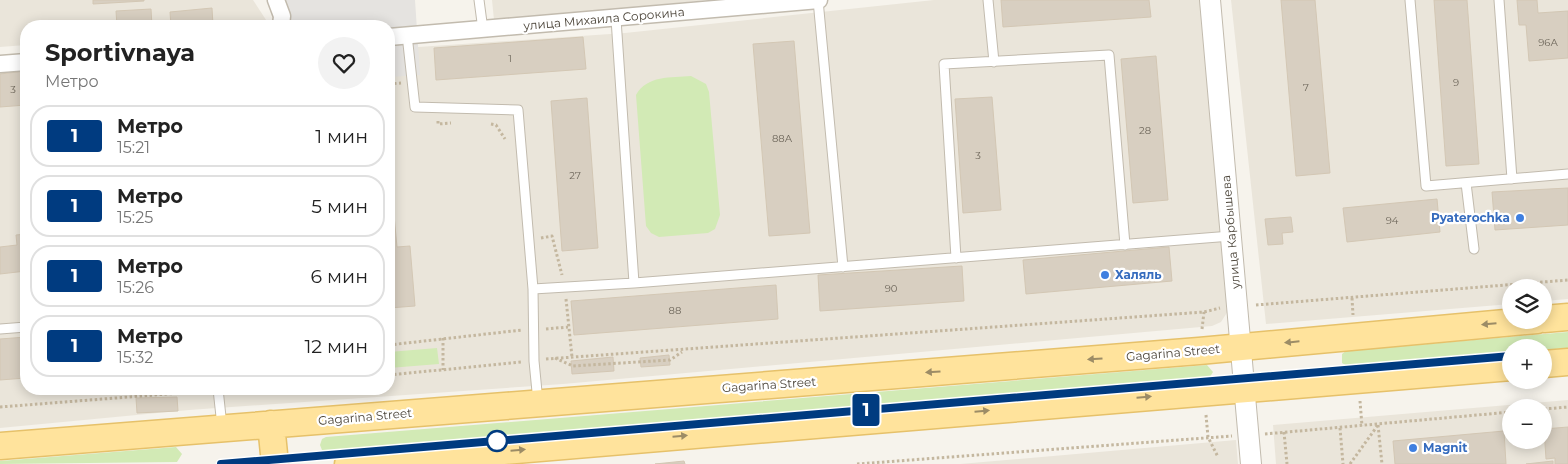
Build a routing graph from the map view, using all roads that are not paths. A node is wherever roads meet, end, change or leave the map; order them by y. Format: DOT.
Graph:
graph roads {
  1 [pos="276,0"];
  2 [pos="480,0"];
  3 [pos="818,0"];
  4 [pos="988,0"];
  5 [pos="1210,0"];
  6 [pos="1410,0"];
  7 [pos="1499,0"];
  8 [pos="616,19"];
  9 [pos="281,20"];
  10 [pos="482,30"];
  11 [pos="407,35"];
  12 [pos="395,36"];
  13 [pos="20,62"];
  14 [pos="994,62"];
  15 [pos="0,64"];
  16 [pos="1568,174"];
  17 [pos="1512,179"];
  18 [pos="1466,183"];
  19 [pos="1231,236"];
  20 [pos="1125,245"];
  21 [pos="1474,248"];
  22 [pos="956,258"];
  23 [pos="843,267"];
  24 [pos="634,284"];
  25 [pos="533,288"];
  26 [pos="1568,317"];
  27 [pos="1552,318"];
  28 [pos="1502,323"];
  29 [pos="20,327"];
  30 [pos="0,329"];
  31 [pos="1328,339"];
  32 [pos="1242,347"];
  33 [pos="1568,362"];
  34 [pos="1552,363"];
  35 [pos="1502,368"];
  36 [pos="1332,381"];
  37 [pos="1245,389"];
  38 [pos="219,395"];
  39 [pos="538,402"];
  40 [pos="270,424"];
  41 [pos="222,428"];
  42 [pos="0,446"];
  43 [pos="487,458"];
  44 [pos="275,464"];
  45 [pos="348,464"];
  46 [pos="1251,464"];
  1 -- 9 [label="street"];
  2 -- 10 [label="lane"];
  3 -- 8 [label="street, улица Михаила Сорокина"];
  3 -- 23 [label="lane"];
  4 -- 14 [label="lane"];
  5 -- 19 [label="street, улица Карбышева"];
  6 -- 18 [label="lane"];
  7 -- 17 [label="lane"];
  8 -- 10 [label="street, улица Михаила Сорокина"];
  8 -- 24 [label="lane"];
  10 -- 11 [label="street, улица Михаила Сорокина"];
  11 -- 12 [label="street, улица Михаила Сорокина"];
  11 -- 25 [label="lane"];
  13 -- 15 [label="street"];
  14 -- 20 [label="lane"];
  14 -- 22 [label="lane"];
  16 -- 17 [label="lane"];
  17 -- 18 [label="lane"];
  18 -- 21 [label="lane"];
  19 -- 20 [label="lane"];
  19 -- 32 [label="street, улица Карбышева"];
  20 -- 22 [label="lane"];
  22 -- 23 [label="lane"];
  23 -- 24 [label="lane"];
  24 -- 25 [label="lane"];
  25 -- 39 [label="lane"];
  26 -- 27 [label="main road"];
  28 -- 31 [label="main road, Gagarina Street, one-way"];
  29 -- 30 [label="lane"];
  31 -- 32 [label="main road, Gagarina Street, one-way"];
  31 -- 36 [label="main road"];
  32 -- 37 [label="street, улица Карбышева"];
  32 -- 39 [label="main road, Gagarina Street, one-way"];
  33 -- 34 [label="main road"];
  35 -- 36 [label="main road"];
  36 -- 37 [label="main road"];
  43 -- 37 [label="main road, one-way"];
  37 -- 46 [label="street, улица Карбышева"];
  38 -- 41 [label="lane"];
  39 -- 40 [label="main road, Gagarina Street"];
  40 -- 41 [label="main road, Gagarina Street"];
  40 -- 44 [label="main road"];
  41 -- 42 [label="main road, Gagarina Street"];
  43 -- 45 [label="main road"];
}
